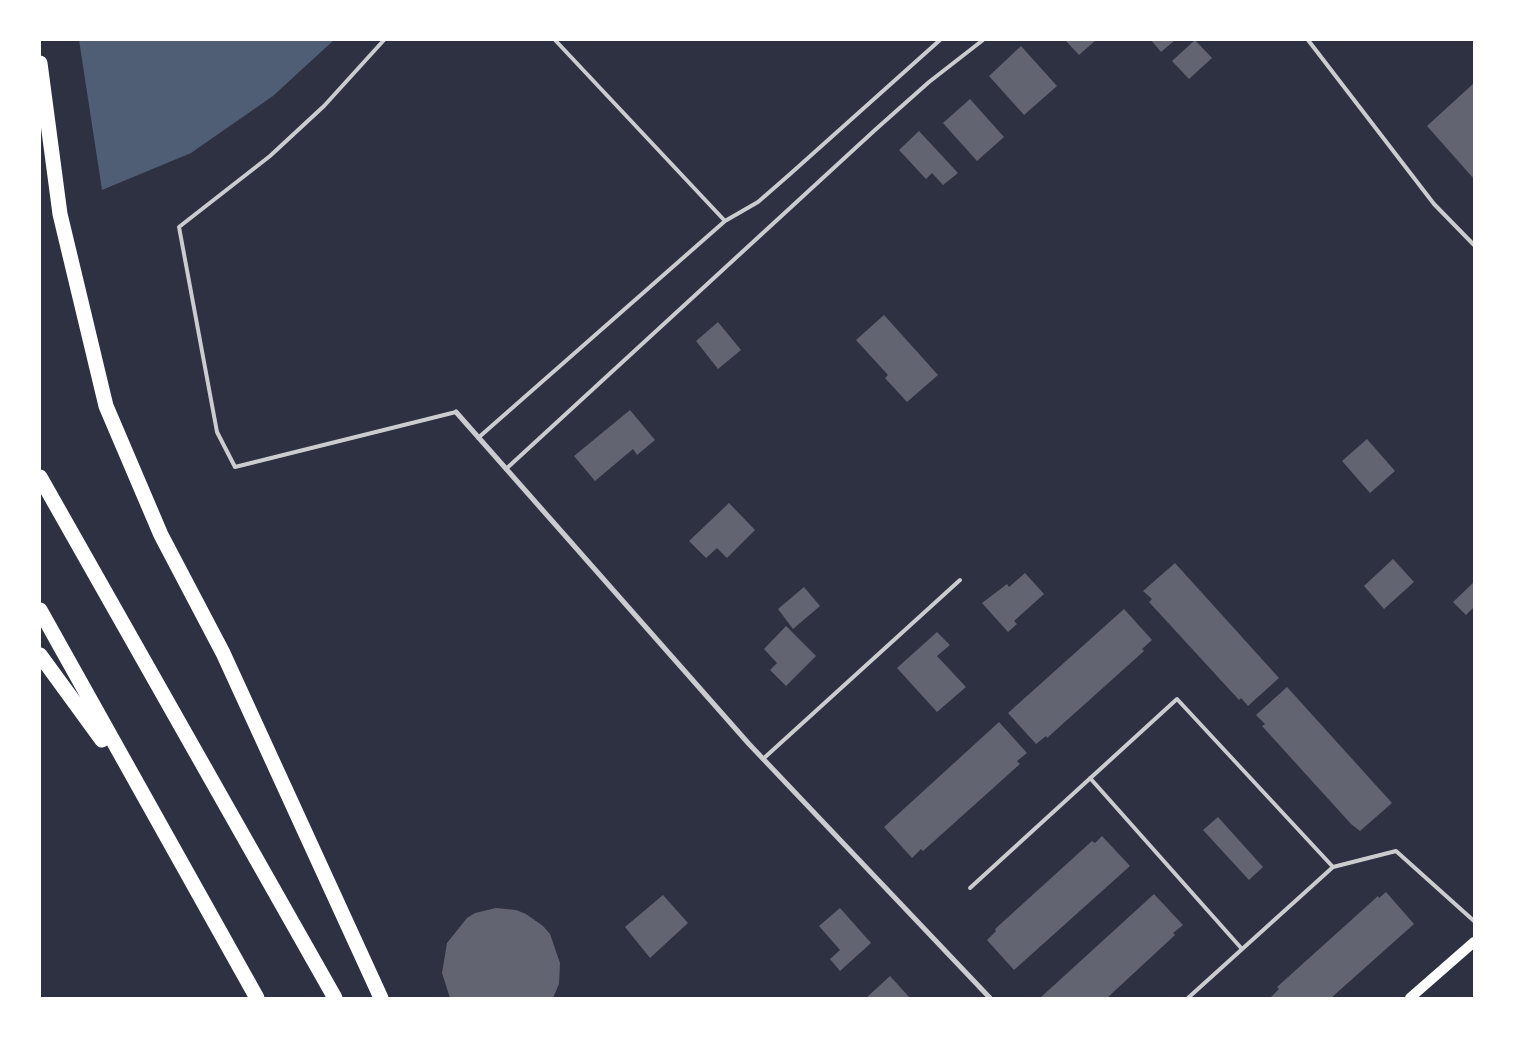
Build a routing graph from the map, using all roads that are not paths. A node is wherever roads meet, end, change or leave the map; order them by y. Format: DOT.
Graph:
graph roads {
  1 [pos="384,40"];
  2 [pos="555,40"];
  3 [pos="940,40"];
  4 [pos="982,40"];
  5 [pos="1308,40"];
  6 [pos="40,62"];
  7 [pos="725,221"];
  8 [pos="1474,244"];
  9 [pos="456,412"];
  10 [pos="478,438"];
  11 [pos="506,468"];
  12 [pos="40,477"];
  13 [pos="960,580"];
  14 [pos="40,610"];
  15 [pos="40,655"];
  16 [pos="763,759"];
  17 [pos="1090,778"];
  18 [pos="140,792"];
  19 [pos="1333,867"];
  20 [pos="970,888"];
  21 [pos="1474,921"];
  22 [pos="1474,942"];
  23 [pos="1242,948"];
  24 [pos="257,998"];
  25 [pos="335,998"];
  26 [pos="381,998"];
  27 [pos="990,998"];
  28 [pos="1188,998"];
  29 [pos="1410,998"];
  1 -- 9 [label="lane"];
  2 -- 7 [label="lane"];
  3 -- 7 [label="lane"];
  4 -- 11 [label="lane"];
  5 -- 8 [label="lane"];
  6 -- 26 [label="highway"];
  7 -- 10 [label="lane"];
  9 -- 10 [label="street"];
  10 -- 11 [label="street"];
  11 -- 16 [label="street"];
  12 -- 25 [label="highway"];
  13 -- 16 [label="lane"];
  14 -- 18 [label="highway"];
  15 -- 18 [label="highway"];
  16 -- 27 [label="street"];
  17 -- 19 [label="lane"];
  17 -- 20 [label="lane"];
  17 -- 23 [label="lane"];
  18 -- 24 [label="highway"];
  19 -- 21 [label="lane"];
  19 -- 23 [label="lane"];
  22 -- 29 [label="main road"];
  23 -- 28 [label="lane"];
}
